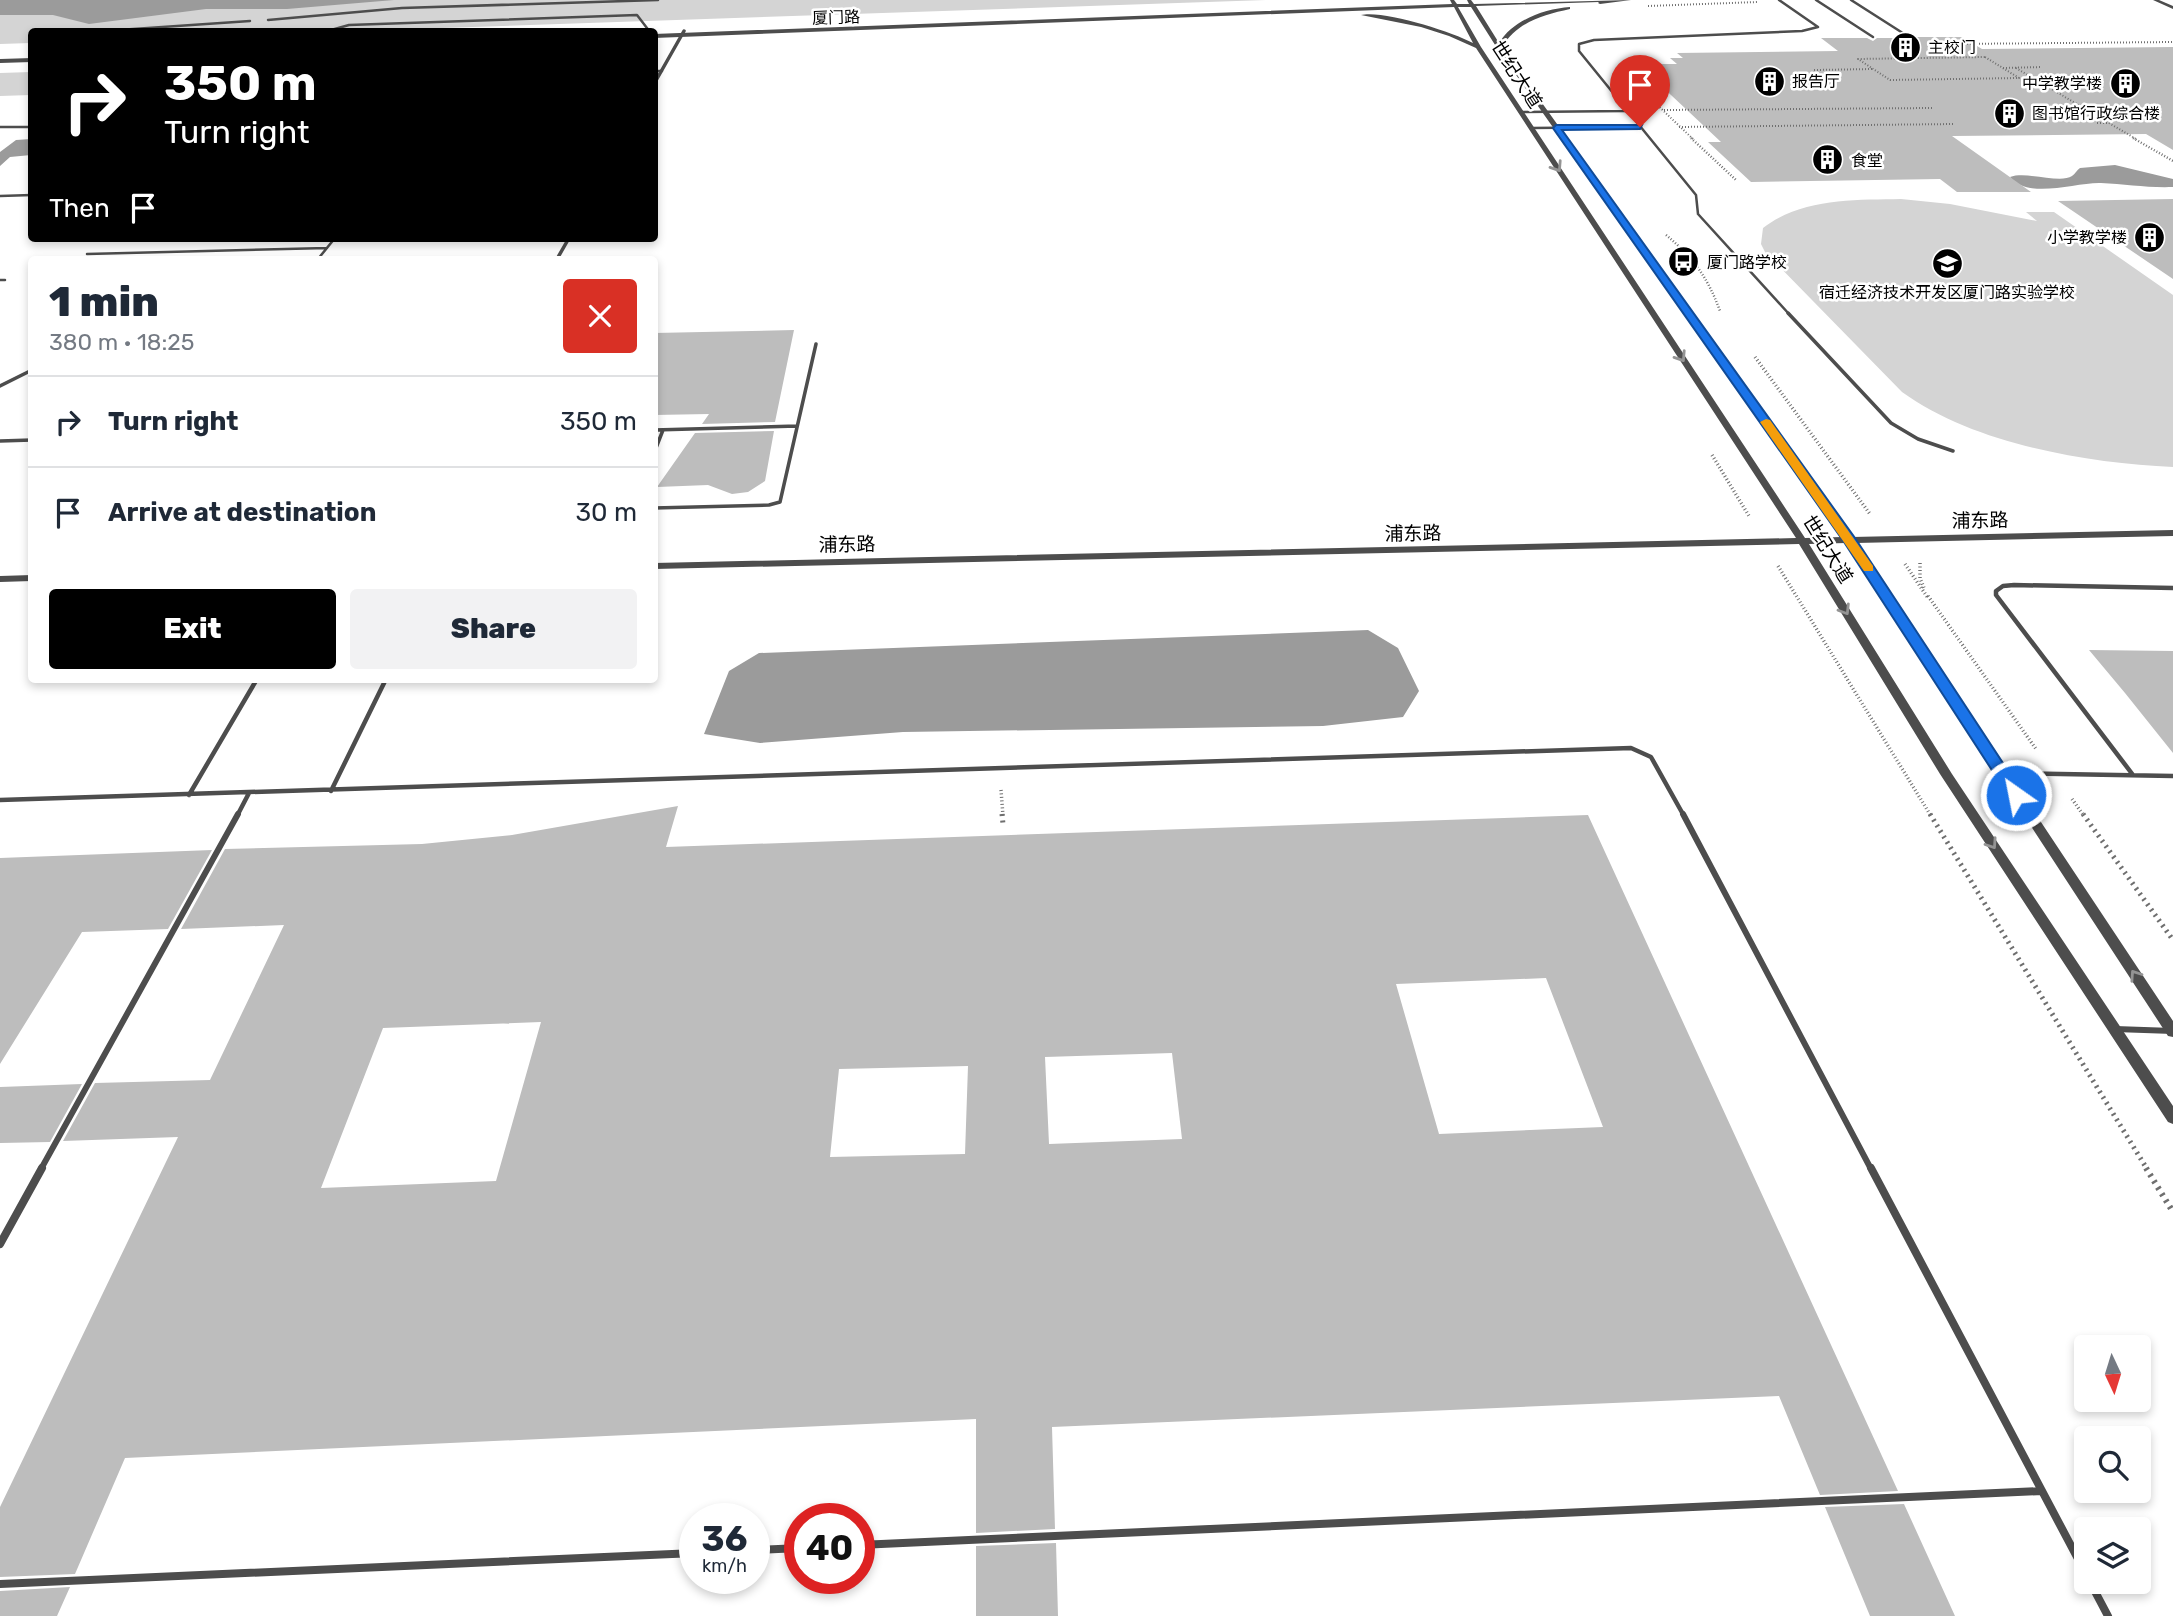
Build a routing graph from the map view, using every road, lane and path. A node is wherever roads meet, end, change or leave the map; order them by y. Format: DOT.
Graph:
graph roads {
  1 [pos="658,0"];
  2 [pos="1412,0"];
  3 [pos="1607,0"];
  4 [pos="1629,0"];
  5 [pos="1816,0"];
  6 [pos="1851,0"];
  7 [pos="2155,0"];
  8 [pos="1780,1"];
  9 [pos="1470,2"];
  10 [pos="1332,3"];
  11 [pos="1453,3"];
  12 [pos="1310,6"];
  13 [pos="1637,7"];
  14 [pos="2173,8"];
  15 [pos="1303,11"];
  16 [pos="268,20"];
  17 [pos="250,21"];
  18 [pos="148,28"];
  19 [pos="338,28"];
  20 [pos="649,28"];
  21 [pos="658,33"];
  22 [pos="683,33"];
  23 [pos="1873,37"];
  24 [pos="1909,37"];
  25 [pos="2173,42"];
  26 [pos="1952,44"];
  27 [pos="1478,47"];
  28 [pos="1499,47"];
  29 [pos="1933,52"];
  30 [pos="28,56"];
  31 [pos="1942,58"];
  32 [pos="0,59"];
  33 [pos="28,60"];
  34 [pos="2042,67"];
  35 [pos="2003,68"];
  36 [pos="2016,68"];
  37 [pos="1874,69"];
  38 [pos="1814,70"];
  39 [pos="658,71"];
  40 [pos="662,71"];
  41 [pos="658,78"];
  42 [pos="1644,91"];
  43 [pos="2070,107"];
  44 [pos="2082,107"];
  45 [pos="1932,108"];
  46 [pos="1663,110"];
  47 [pos="1545,111"];
  48 [pos="1626,111"];
  49 [pos="1520,112"];
  50 [pos="2097,123"];
  51 [pos="2110,123"];
  52 [pos="1955,124"];
  53 [pos="0,127"];
  54 [pos="28,127"];
  55 [pos="1640,127"];
  56 [pos="1679,127"];
  57 [pos="1531,128"];
  58 [pos="1556,128"];
  59 [pos="2111,131"];
  60 [pos="2122,131"];
  61 [pos="2173,161"];
  62 [pos="1736,180"];
  63 [pos="28,195"];
  64 [pos="0,196"];
  65 [pos="1658,228"];
  66 [pos="332,242"];
  67 [pos="327,248"];
  68 [pos="87,254"];
  69 [pos="320,256"];
  70 [pos="1727,321"];
  71 [pos="816,344"];
  72 [pos="1752,354"];
  73 [pos="28,372"];
  74 [pos="0,386"];
  75 [pos="797,426"];
  76 [pos="658,430"];
  77 [pos="663,430"];
  78 [pos="28,440"];
  79 [pos="0,441"];
  80 [pos="658,443"];
  81 [pos="1707,448"];
  82 [pos="1953,451"];
  83 [pos="658,508"];
  84 [pos="2173,533"];
  85 [pos="1888,540"];
  86 [pos="1850,541"];
  87 [pos="1803,542"];
  88 [pos="1766,543"];
  89 [pos="658,566"];
  90 [pos="28,578"];
  91 [pos="0,579"];
  92 [pos="2173,588"];
  93 [pos="1928,598"];
  94 [pos="255,683"];
  95 [pos="384,683"];
  96 [pos="999,769"];
  97 [pos="2002,773"];
  98 [pos="2133,775"];
  99 [pos="2173,776"];
  100 [pos="331,791"];
  101 [pos="249,793"];
  102 [pos="189,795"];
  103 [pos="0,800"];
  104 [pos="1003,824"];
  105 [pos="2115,1029"];
  106 [pos="2173,1031"];
  107 [pos="2173,1118"];
  108 [pos="2173,1212"];
  109 [pos="0,1244"];
  110 [pos="2042,1491"];
  111 [pos="875,1544"];
  112 [pos="2074,1551"];
  113 [pos="679,1554"];
  114 [pos="0,1584"];
  115 [pos="2096,1594"];
  116 [pos="2108,1616"];
  1 -- 16 [label="street"];
  2 -- 12 [label="street, 厦门路"];
  3 -- 9 [label="street, 厦门路"];
  4 -- 28 [label="street"];
  5 -- 23 [label="lane"];
  6 -- 24 [label="lane"];
  7 -- 14 [label="street"];
  8 -- 13 [label="path"];
  8 -- 48 [label="lane"];
  9 -- 11 [label="street, 厦门路"];
  9 -- 28 [label="street, 世纪大道"];
  10 -- 12 [label="street"];
  11 -- 15 [label="street, 厦门路"];
  11 -- 27 [label="street, 世纪大道"];
  12 -- 22 [label="street, 厦门路"];
  15 -- 22 [label="street, 厦门路"];
  15 -- 27 [label="street"];
  17 -- 18 [label="street"];
  19 -- 20 [label="lane"];
  21 -- 22 [label="street, 厦门路"];
  22 -- 40 [label="street"];
  25 -- 26 [label="path"];
  27 -- 49 [label="street, 世纪大道"];
  28 -- 47 [label="street, 世纪大道"];
  29 -- 31 [label="path"];
  30 -- 32 [label="street"];
  32 -- 33 [label="street"];
  34 -- 36 [label="path"];
  35 -- 36 [label="path"];
  35 -- 37 [label="path"];
  35 -- 37 [label="path"];
  36 -- 44 [label="path"];
  37 -- 38 [label="path"];
  39 -- 40 [label="lane"];
  40 -- 41 [label="street"];
  42 -- 46 [label="path"];
  43 -- 44 [label="path"];
  44 -- 51 [label="path"];
  45 -- 46 [label="path"];
  46 -- 48 [label="path"];
  46 -- 56 [label="path"];
  47 -- 48 [label="lane"];
  47 -- 49 [label="lane"];
  47 -- 58 [label="street, 世纪大道"];
  48 -- 55 [label="lane"];
  49 -- 57 [label="street, 世纪大道"];
  50 -- 51 [label="path"];
  51 -- 60 [label="path"];
  52 -- 56 [label="path"];
  53 -- 54 [label="lane"];
  55 -- 56 [label="path"];
  55 -- 58 [label="lane"];
  55 -- 82 [label="lane"];
  56 -- 62 [label="path"];
  57 -- 58 [label="lane"];
  57 -- 87 [label="street, 世纪大道, one-way"];
  58 -- 86 [label="street, 世纪大道"];
  59 -- 60 [label="path"];
  60 -- 61 [label="path"];
  63 -- 64 [label="lane"];
  65 -- 70 [label="path"];
  66 -- 67 [label="lane"];
  67 -- 68 [label="lane"];
  67 -- 69 [label="lane"];
  71 -- 75 [label="lane"];
  72 -- 85 [label="path"];
  73 -- 74 [label="lane"];
  75 -- 77 [label="lane"];
  75 -- 83 [label="lane"];
  76 -- 77 [label="lane"];
  77 -- 80 [label="lane"];
  78 -- 79 [label="lane"];
  81 -- 88 [label="path"];
  84 -- 85 [label="street, 浦东路"];
  85 -- 86 [label="street, 浦东路"];
  85 -- 93 [label="path"];
  86 -- 87 [label="street, 浦东路"];
  86 -- 97 [label="street, 世纪大道"];
  87 -- 88 [label="street, 浦东路"];
  87 -- 105 [label="street, 世纪大道, one-way"];
  88 -- 89 [label="street, 浦东路"];
  88 -- 108 [label="path"];
  90 -- 91 [label="street"];
  92 -- 98 [label="lane"];
  94 -- 102 [label="lane"];
  95 -- 100 [label="lane"];
  96 -- 100 [label="lane"];
  96 -- 104 [label="path"];
  96 -- 110 [label="lane"];
  97 -- 98 [label="lane"];
  106 -- 97 [label="street, 世纪大道, one-way"];
  98 -- 99 [label="lane"];
  100 -- 101 [label="lane"];
  101 -- 102 [label="lane"];
  101 -- 109 [label="lane"];
  102 -- 103 [label="lane"];
  105 -- 106 [label="lane"];
  105 -- 107 [label="street, 世纪大道"];
  110 -- 111 [label="lane"];
  110 -- 112 [label="lane"];
  113 -- 114 [label="lane"];
  115 -- 116 [label="lane"];
}
